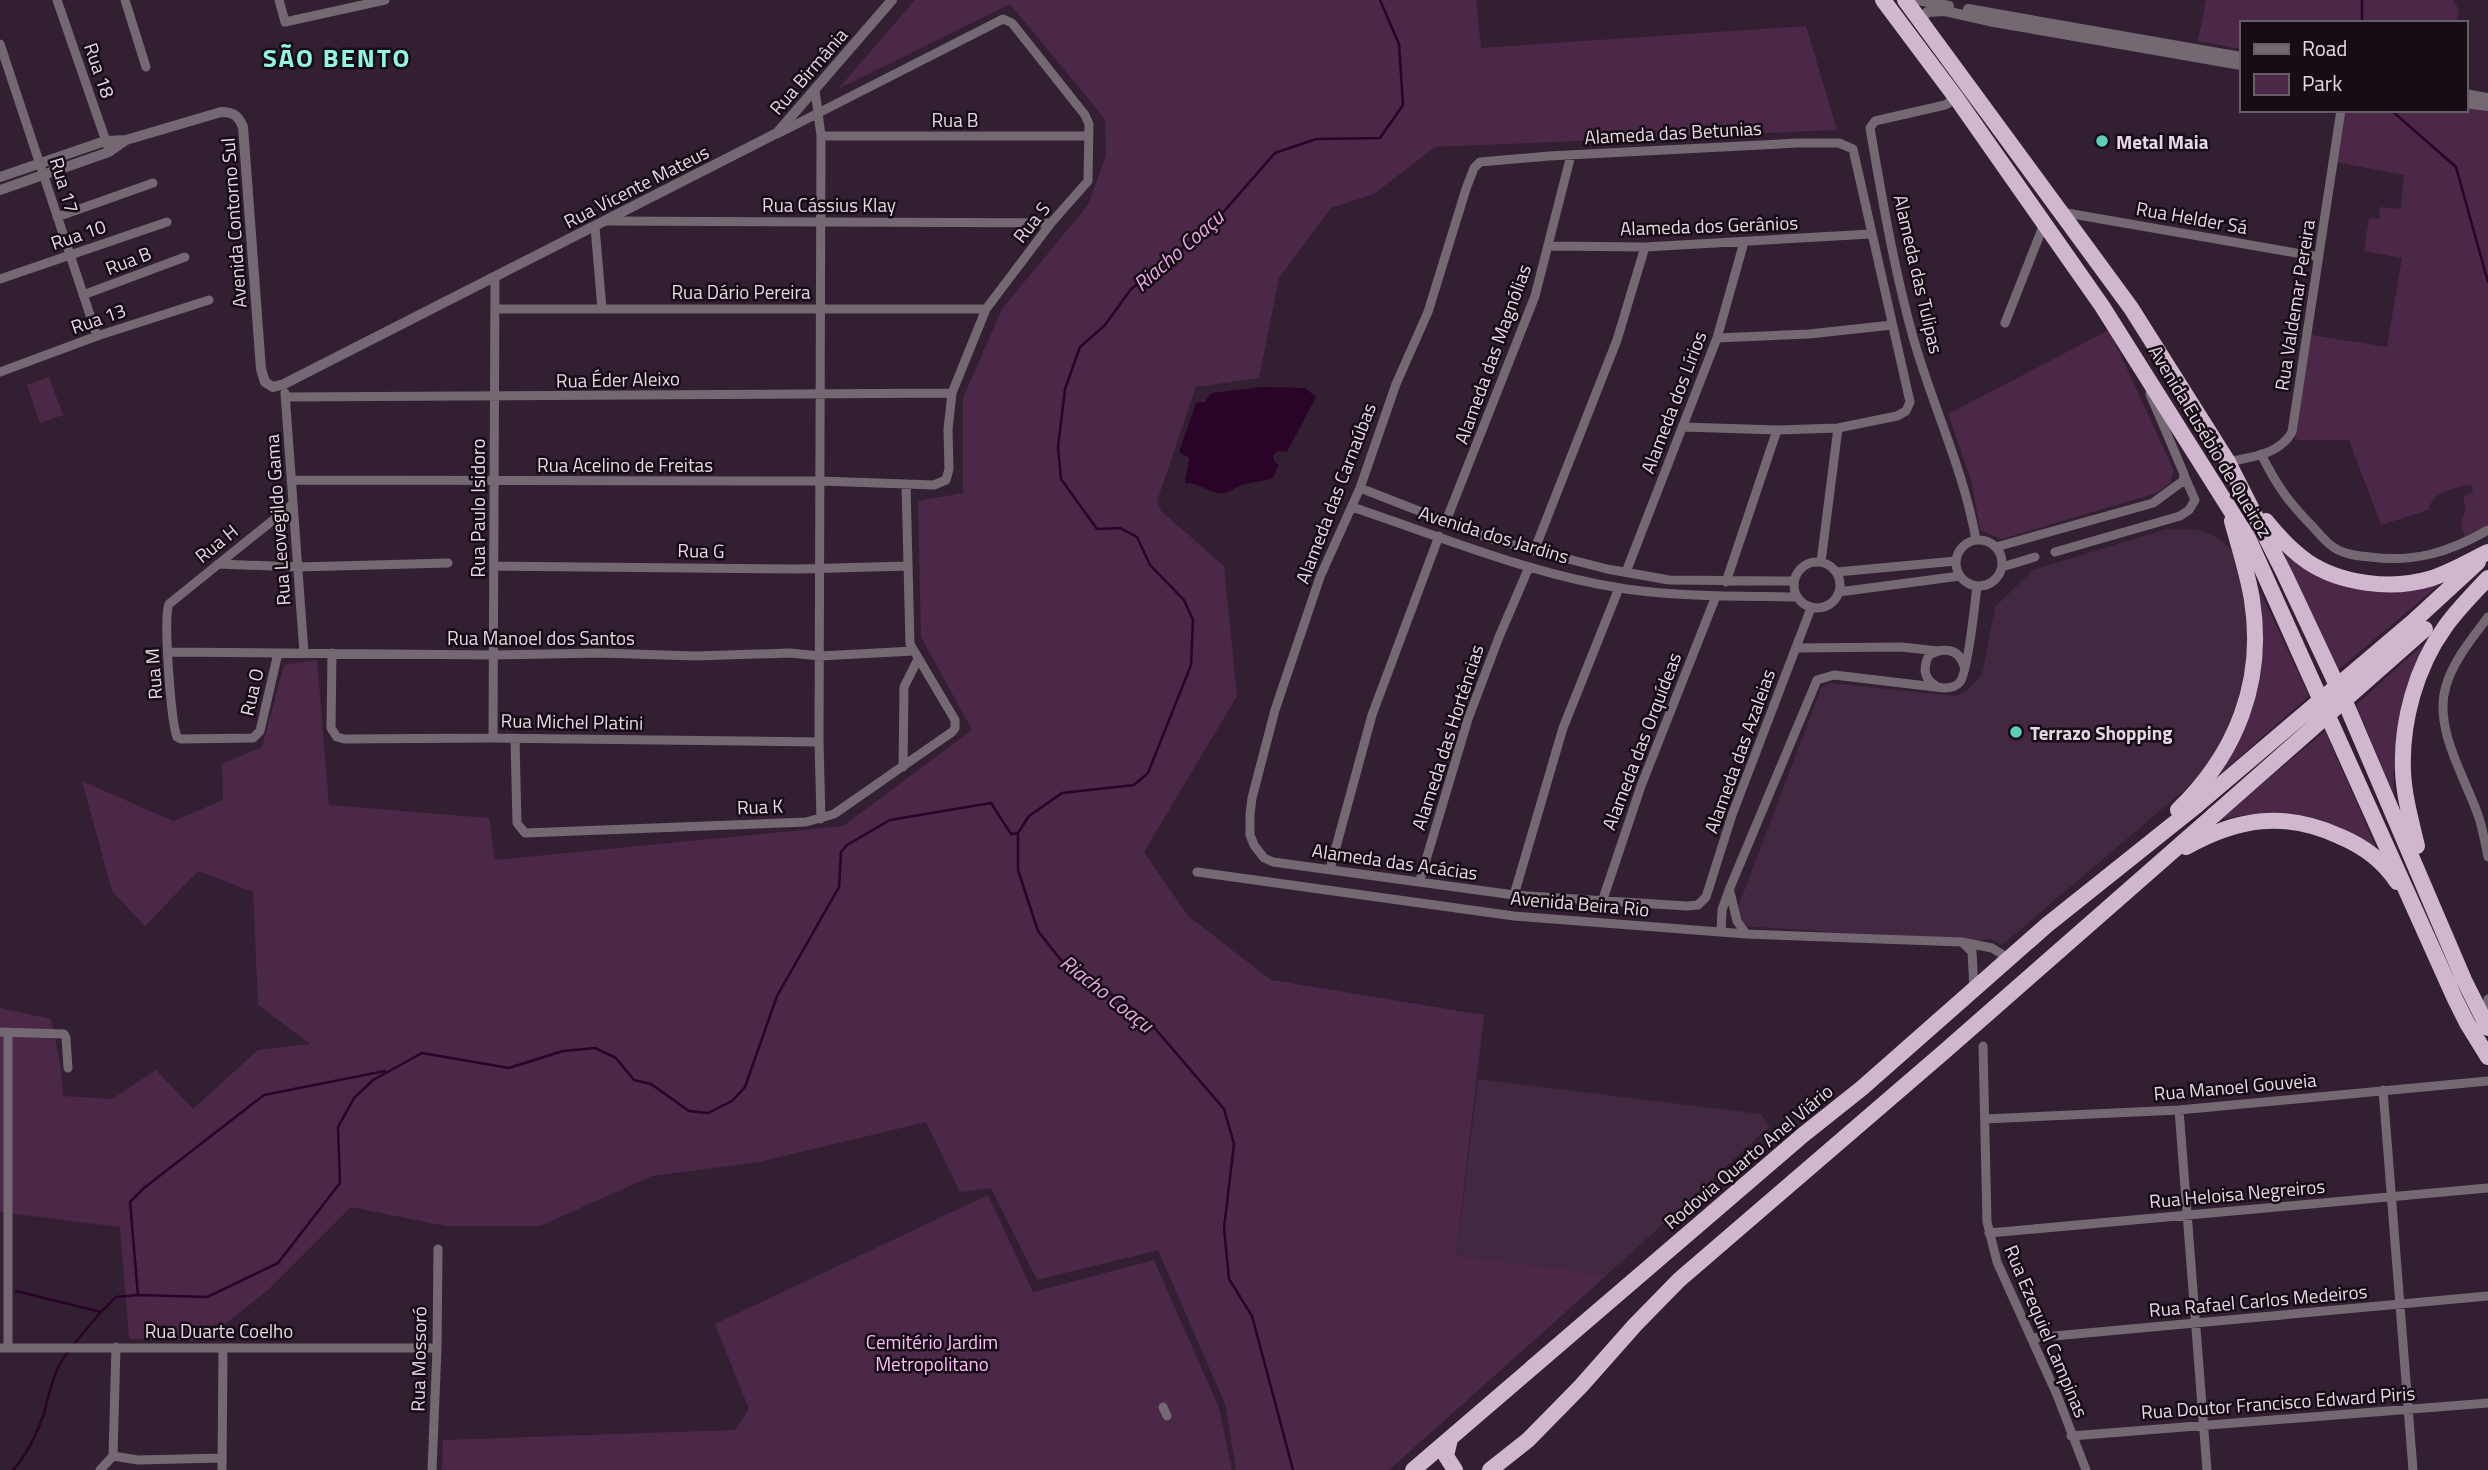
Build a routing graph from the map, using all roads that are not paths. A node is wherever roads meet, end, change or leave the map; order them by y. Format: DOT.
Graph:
graph roads {
  1 [pos="57,0"];
  2 [pos="125,0"];
  3 [pos="279,0"];
  4 [pos="385,0"];
  5 [pos="892,0"];
  6 [pos="1884,0"];
  7 [pos="1905,0"];
  8 [pos="1918,0"];
  9 [pos="1995,18"];
  10 [pos="1003,19"];
  11 [pos="1921,21"];
  12 [pos="0,44"];
  13 [pos="2240,57"];
  14 [pos="2226,58"];
  15 [pos="2240,65"];
  16 [pos="146,67"];
  17 [pos="1961,76"];
  18 [pos="815,90"];
  19 [pos="2467,94"];
  20 [pos="2488,98"];
  21 [pos="1957,99"];
  22 [pos="2467,103"];
  23 [pos="2488,106"];
  24 [pos="818,112"];
  25 [pos="2341,112"];
  26 [pos="777,133"];
  27 [pos="821,136"];
  28 [pos="1089,136"];
  29 [pos="107,146"];
  30 [pos="1571,155"];
  31 [pos="1488,159"];
  32 [pos="41,163"];
  33 [pos="43,175"];
  34 [pos="0,177"];
  35 [pos="153,183"];
  36 [pos="0,190"];
  37 [pos="2059,212"];
  38 [pos="57,217"];
  39 [pos="607,221"];
  40 [pos="167,222"];
  41 [pos="821,222"];
  42 [pos="2045,222"];
  43 [pos="1051,223"];
  44 [pos="595,227"];
  45 [pos="1871,234"];
  46 [pos="1744,242"];
  47 [pos="1548,246"];
  48 [pos="1645,247"];
  49 [pos="69,256"];
  50 [pos="185,257"];
  51 [pos="2319,257"];
  52 [pos="495,278"];
  53 [pos="0,279"];
  54 [pos="83,295"];
  55 [pos="209,300"];
  56 [pos="821,308"];
  57 [pos="496,309"];
  58 [pos="602,309"];
  59 [pos="986,309"];
  60 [pos="2005,323"];
  61 [pos="1892,325"];
  62 [pos="97,336"];
  63 [pos="1717,338"];
  64 [pos="2128,344"];
  65 [pos="0,372"];
  66 [pos="284,384"];
  67 [pos="952,393"];
  68 [pos="821,394"];
  69 [pos="285,397"];
  70 [pos="495,397"];
  71 [pos="1683,427"];
  72 [pos="1838,428"];
  73 [pos="1777,430"];
  74 [pos="2261,454"];
  75 [pos="2228,463"];
  76 [pos="949,469"];
  77 [pos="2184,474"];
  78 [pos="291,480"];
  79 [pos="821,481"];
  80 [pos="494,482"];
  81 [pos="906,484"];
  82 [pos="1360,488"];
  83 [pos="293,504"];
  84 [pos="2228,504"];
  85 [pos="1352,507"];
  86 [pos="1446,521"];
  87 [pos="2488,530"];
  88 [pos="1439,536"];
  89 [pos="1491,539"];
  90 [pos="1976,540"];
  91 [pos="1996,547"];
  92 [pos="1534,551"];
  93 [pos="1487,552"];
  94 [pos="2055,552"];
  95 [pos="2488,553"];
  96 [pos="2035,557"];
  97 [pos="1956,561"];
  98 [pos="1821,562"];
  99 [pos="448,563"];
  100 [pos="1579,563"];
  101 [pos="218,564"];
  102 [pos="298,566"];
  103 [pos="494,566"];
  104 [pos="907,566"];
  105 [pos="1903,566"];
  106 [pos="821,567"];
  107 [pos="1529,567"];
  108 [pos="2002,567"];
  109 [pos="1874,568"];
  110 [pos="1626,572"];
  111 [pos="1837,572"];
  112 [pos="1960,576"];
  113 [pos="2488,577"];
  114 [pos="1576,578"];
  115 [pos="1669,580"];
  116 [pos="1793,581"];
  117 [pos="1726,582"];
  118 [pos="1905,582"];
  119 [pos="1876,585"];
  120 [pos="1977,586"];
  121 [pos="1619,588"];
  122 [pos="1667,592"];
  123 [pos="1839,592"];
  124 [pos="1716,596"];
  125 [pos="1796,597"];
  126 [pos="1811,608"];
  127 [pos="166,612"];
  128 [pos="2488,617"];
  129 [pos="2421,624"];
  130 [pos="1970,633"];
  131 [pos="1796,648"];
  132 [pos="1938,651"];
  133 [pos="168,652"];
  134 [pos="1953,652"];
  135 [pos="278,653"];
  136 [pos="304,653"];
  137 [pos="332,653"];
  138 [pos="494,655"];
  139 [pos="916,655"];
  140 [pos="820,656"];
  141 [pos="1964,668"];
  142 [pos="1925,672"];
  143 [pos="1902,683"];
  144 [pos="1938,687"];
  145 [pos="175,733"];
  146 [pos="494,738"];
  147 [pos="515,739"];
  148 [pos="819,742"];
  149 [pos="904,767"];
  150 [pos="2483,814"];
  151 [pos="821,819"];
  152 [pos="2487,845"];
  153 [pos="1258,852"];
  154 [pos="2488,857"];
  155 [pos="2160,862"];
  156 [pos="1330,869"];
  157 [pos="1197,872"];
  158 [pos="2110,874"];
  159 [pos="1420,880"];
  160 [pos="1730,890"];
  161 [pos="1514,894"];
  162 [pos="1603,900"];
  163 [pos="1699,905"];
  164 [pos="2435,909"];
  165 [pos="2417,915"];
  166 [pos="1721,932"];
  167 [pos="1746,934"];
  168 [pos="1962,942"];
  169 [pos="2010,959"];
  170 [pos="1975,991"];
  171 [pos="2488,999"];
  172 [pos="2487,1026"];
  173 [pos="4,1032"];
  174 [pos="1983,1046"];
  175 [pos="2488,1057"];
  176 [pos="68,1068"];
  177 [pos="2488,1080"];
  178 [pos="2383,1090"];
  179 [pos="2179,1110"];
  180 [pos="1985,1119"];
  181 [pos="1803,1135"];
  182 [pos="1825,1155"];
  183 [pos="2488,1188"];
  184 [pos="2393,1198"];
  185 [pos="2188,1215"];
  186 [pos="1989,1233"];
  187 [pos="438,1250"];
  188 [pos="2488,1296"];
  189 [pos="2400,1304"];
  190 [pos="2195,1323"];
  191 [pos="2032,1338"];
  192 [pos="116,1347"];
  193 [pos="4,1348"];
  194 [pos="437,1348"];
  195 [pos="223,1349"];
  196 [pos="2488,1403"];
  197 [pos="2408,1410"];
  198 [pos="2204,1425"];
  199 [pos="2071,1436"];
  200 [pos="1450,1439"];
  201 [pos="113,1457"];
  202 [pos="222,1458"];
  203 [pos="138,1460"];
  204 [pos="100,1470"];
  205 [pos="148,1470"];
  206 [pos="222,1470"];
  207 [pos="432,1470"];
  208 [pos="1413,1470"];
  209 [pos="1455,1470"];
  210 [pos="1490,1470"];
  211 [pos="2086,1470"];
  212 [pos="2207,1470"];
  213 [pos="2413,1470"];
  1 -- 29 [label="street, Rua 18"];
  2 -- 16 [label="street"];
  3 -- 4 [label="street"];
  5 -- 18 [label="street, Rua Birmânia"];
  6 -- 21 [label="highway, Avenida Eusébio de Queiroz"];
  7 -- 11 [label="highway, Avenida Eusébio de Queiroz"];
  8 -- 9 [label="street"];
  9 -- 11 [label="street"];
  9 -- 14 [label="street"];
  10 -- 24 [label="street, Rua Vicente Mateus"];
  10 -- 28 [label="street, Rua S"];
  11 -- 17 [label="highway, Avenida Eusébio de Queiroz"];
  12 -- 32 [label="street, Rua 17"];
  13 -- 14 [label="street"];
  14 -- 15 [label="street"];
  17 -- 21 [label="street"];
  17 -- 37 [label="highway, Avenida Eusébio de Queiroz"];
  18 -- 24 [label="street"];
  18 -- 26 [label="street, Rua Birmânia"];
  19 -- 20 [label="street"];
  21 -- 42 [label="highway, Avenida Eusébio de Queiroz"];
  21 -- 90 [label="street, Alameda das Tulipas"];
  22 -- 23 [label="street"];
  24 -- 26 [label="street, Rua Vicente Mateus"];
  24 -- 27 [label="street"];
  25 -- 51 [label="street, Rua Valdemar Pereira"];
  26 -- 39 [label="street, Rua Vicente Mateus"];
  27 -- 28 [label="street, Rua B"];
  27 -- 41 [label="street"];
  28 -- 43 [label="street, Rua S"];
  29 -- 32 [label="street, Avenida Contorno Sul"];
  29 -- 33 [label="street, Avenida Contorno Sul"];
  29 -- 66 [label="street, Avenida Contorno Sul"];
  30 -- 31 [label="street, Alameda das Betunias"];
  30 -- 45 [label="street, Alameda das Betunias"];
  30 -- 47 [label="street, Alameda das Magnólias"];
  31 -- 82 [label="street, Alameda das Carnaúbas"];
  32 -- 33 [label="street, Rua 17"];
  32 -- 34 [label="street, Avenida Contorno Sul"];
  33 -- 36 [label="street, Avenida Contorno Sul"];
  33 -- 38 [label="street, Rua 17"];
  35 -- 38 [label="street"];
  37 -- 51 [label="street, Rua Helder Sá"];
  37 -- 75 [label="highway, Avenida Eusébio de Queiroz"];
  38 -- 49 [label="street, Rua 17"];
  39 -- 41 [label="street, Rua Cássius Klay"];
  39 -- 44 [label="street, Rua Vicente Mateus"];
  40 -- 49 [label="street, Rua 10"];
  41 -- 43 [label="street, Rua Cássius Klay"];
  41 -- 56 [label="street"];
  42 -- 60 [label="street"];
  42 -- 64 [label="highway, Avenida Eusébio de Queiroz"];
  43 -- 59 [label="street, Rua S"];
  44 -- 52 [label="street, Rua Vicente Mateus"];
  44 -- 58 [label="street"];
  45 -- 46 [label="street, Alameda dos Gerânios"];
  45 -- 61 [label="street"];
  46 -- 48 [label="street, Alameda dos Gerânios"];
  46 -- 63 [label="street, Alameda dos Lírios"];
  47 -- 48 [label="street, Alameda dos Gerânios"];
  47 -- 86 [label="street, Alameda das Magnólias"];
  48 -- 92 [label="street"];
  49 -- 53 [label="street, Rua 10"];
  49 -- 54 [label="street, Rua 17"];
  50 -- 54 [label="street, Rua B"];
  51 -- 74 [label="street, Rua Valdemar Pereira"];
  52 -- 57 [label="street, Rua Paulo Isidoro"];
  52 -- 66 [label="street, Rua Vicente Mateus"];
  54 -- 62 [label="street, Rua 17"];
  55 -- 62 [label="street, Rua 13"];
  56 -- 58 [label="street, Rua Dário Pereira"];
  56 -- 59 [label="street, Rua Dário Pereira"];
  56 -- 68 [label="street"];
  57 -- 58 [label="street, Rua Dário Pereira"];
  57 -- 70 [label="street, Rua Paulo Isidoro"];
  59 -- 67 [label="street, Rua S"];
  61 -- 63 [label="street"];
  61 -- 72 [label="street"];
  62 -- 65 [label="street, Rua 13"];
  63 -- 71 [label="street, Alameda dos Lírios"];
  64 -- 77 [label="street"];
  64 -- 84 [label="highway, Avenida Eusébio de Queiroz"];
  66 -- 69 [label="street, Rua Leovegildo Gama"];
  67 -- 68 [label="street, Rua Éder Aleixo"];
  67 -- 76 [label="street, Rua S"];
  68 -- 70 [label="street, Rua Éder Aleixo"];
  68 -- 79 [label="street"];
  69 -- 70 [label="street, Rua Éder Aleixo"];
  69 -- 78 [label="street, Rua Leovegildo Gama"];
  70 -- 80 [label="street, Rua Paulo Isidoro"];
  71 -- 73 [label="street"];
  71 -- 110 [label="street, Alameda dos Lírios"];
  72 -- 73 [label="street"];
  72 -- 98 [label="street"];
  73 -- 117 [label="street"];
  74 -- 75 [label="street, Rua Valdemar Pereira"];
  74 -- 87 [label="street"];
  75 -- 95 [label="highway"];
  75 -- 164 [label="highway, Avenida Eusébio de Queiroz"];
  76 -- 81 [label="street, Rua Acelino de Freitas"];
  77 -- 91 [label="street"];
  77 -- 94 [label="street"];
  78 -- 80 [label="street, Rua Acelino de Freitas"];
  78 -- 83 [label="street, Rua Leovegildo Gama"];
  79 -- 80 [label="street, Rua Acelino de Freitas"];
  79 -- 81 [label="street, Rua Acelino de Freitas"];
  79 -- 106 [label="street"];
  80 -- 103 [label="street, Rua Paulo Isidoro"];
  81 -- 104 [label="street"];
  82 -- 85 [label="street, Alameda das Carnaúbas"];
  82 -- 86 [label="street, Avenida dos Jardins"];
  83 -- 101 [label="street, Rua H"];
  83 -- 102 [label="street, Rua Leovegildo Gama"];
  84 -- 158 [label="highway"];
  84 -- 165 [label="highway, Avenida Eusébio de Queiroz"];
  85 -- 88 [label="street, Avenida dos Jardins"];
  85 -- 153 [label="street, Alameda das Carnaúbas"];
  86 -- 89 [label="street, Avenida dos Jardins"];
  88 -- 93 [label="street, Avenida dos Jardins"];
  88 -- 156 [label="street"];
  89 -- 92 [label="street, Avenida dos Jardins"];
  89 -- 93 [label="street"];
  90 -- 91 [label="street"];
  90 -- 97 [label="street"];
  91 -- 108 [label="street"];
  92 -- 100 [label="street, Avenida dos Jardins"];
  93 -- 107 [label="street, Avenida dos Jardins"];
  95 -- 129 [label="highway"];
  96 -- 108 [label="street"];
  97 -- 105 [label="street"];
  97 -- 112 [label="street"];
  98 -- 111 [label="street"];
  98 -- 116 [label="street"];
  99 -- 102 [label="street"];
  100 -- 110 [label="street, Avenida dos Jardins"];
  100 -- 114 [label="street"];
  101 -- 102 [label="street"];
  101 -- 127 [label="street, Rua H"];
  102 -- 136 [label="street, Rua Leovegildo Gama"];
  103 -- 106 [label="street, Rua G"];
  103 -- 138 [label="street, Rua Paulo Isidoro"];
  104 -- 106 [label="street, Rua G"];
  104 -- 139 [label="street"];
  105 -- 109 [label="street"];
  105 -- 118 [label="street"];
  106 -- 140 [label="street"];
  107 -- 114 [label="street, Avenida dos Jardins"];
  107 -- 159 [label="street, Alameda das Hortências"];
  108 -- 120 [label="street"];
  109 -- 111 [label="street"];
  109 -- 119 [label="street"];
  110 -- 115 [label="street, Avenida dos Jardins"];
  111 -- 123 [label="street"];
  112 -- 118 [label="street"];
  112 -- 120 [label="street"];
  113 -- 129 [label="highway"];
  113 -- 164 [label="highway"];
  114 -- 121 [label="street, Avenida dos Jardins"];
  115 -- 117 [label="street, Avenida dos Jardins"];
  115 -- 122 [label="street"];
  116 -- 117 [label="street, Avenida dos Jardins"];
  116 -- 125 [label="street"];
  118 -- 119 [label="street"];
  119 -- 123 [label="street"];
  120 -- 130 [label="street"];
  121 -- 122 [label="street, Avenida dos Jardins"];
  121 -- 161 [label="street"];
  122 -- 124 [label="street, Avenida dos Jardins"];
  123 -- 126 [label="street"];
  124 -- 125 [label="street, Avenida dos Jardins"];
  124 -- 162 [label="street, Alameda das Orquídeas"];
  125 -- 126 [label="street"];
  126 -- 131 [label="street, Alameda das Azaleias"];
  127 -- 133 [label="street, Rua M"];
  128 -- 150 [label="street"];
  129 -- 155 [label="highway, bridge"];
  129 -- 158 [label="highway, bridge"];
  130 -- 134 [label="street"];
  130 -- 141 [label="street"];
  131 -- 132 [label="street"];
  131 -- 163 [label="street, Alameda das Azaleias"];
  132 -- 134 [label="street"];
  132 -- 142 [label="street"];
  133 -- 135 [label="street, Rua Manoel dos Santos"];
  133 -- 145 [label="street, Rua M"];
  134 -- 141 [label="street"];
  135 -- 136 [label="street, Rua Manoel dos Santos"];
  135 -- 145 [label="street, Rua O"];
  136 -- 137 [label="street, Rua Manoel dos Santos"];
  137 -- 138 [label="street, Rua Manoel dos Santos"];
  137 -- 146 [label="street, Rua Michel Platini"];
  138 -- 140 [label="street, Rua Manoel dos Santos"];
  138 -- 146 [label="street, Rua Paulo Isidoro"];
  139 -- 140 [label="street, Rua Manoel dos Santos"];
  139 -- 149 [label="street"];
  139 -- 149 [label="street, Rua K"];
  140 -- 148 [label="street"];
  141 -- 144 [label="street"];
  142 -- 143 [label="street"];
  142 -- 144 [label="street"];
  143 -- 144 [label="street"];
  143 -- 160 [label="street"];
  146 -- 147 [label="street, Rua Michel Platini"];
  147 -- 148 [label="street, Rua Michel Platini"];
  147 -- 151 [label="street, Rua K"];
  148 -- 151 [label="street"];
  149 -- 151 [label="street, Rua K"];
  150 -- 152 [label="street"];
  152 -- 154 [label="street"];
  153 -- 156 [label="street, Alameda das Acácias"];
  155 -- 165 [label="highway"];
  155 -- 182 [label="highway"];
  156 -- 159 [label="street, Alameda das Acácias"];
  157 -- 166 [label="street, Avenida Beira Rio"];
  158 -- 169 [label="highway, Rodovia Quarto Anel Viário"];
  159 -- 161 [label="street, Alameda das Acácias"];
  160 -- 166 [label="street"];
  160 -- 167 [label="street"];
  161 -- 162 [label="street, Alameda das Acácias"];
  162 -- 163 [label="street, Alameda das Acácias"];
  164 -- 172 [label="highway, Avenida Eusébio de Queiroz"];
  165 -- 175 [label="highway, Avenida Eusébio de Queiroz"];
  166 -- 167 [label="street, Avenida Beira Rio"];
  167 -- 168 [label="street, Avenida Beira Rio"];
  168 -- 169 [label="street, Avenida Beira Rio"];
  168 -- 170 [label="street"];
  169 -- 170 [label="highway, Rodovia Quarto Anel Viário"];
  170 -- 181 [label="highway, Rodovia Quarto Anel Viário"];
  171 -- 172 [label="street"];
  173 -- 176 [label="street"];
  173 -- 193 [label="street"];
  174 -- 180 [label="street, Rua Ezequiel Campinas"];
  177 -- 178 [label="street, Rua Manoel Gouveia"];
  178 -- 179 [label="street, Rua Manoel Gouveia"];
  178 -- 184 [label="street"];
  179 -- 180 [label="street, Rua Manoel Gouveia"];
  179 -- 185 [label="street"];
  180 -- 186 [label="street, Rua Ezequiel Campinas"];
  181 -- 182 [label="highway"];
  181 -- 200 [label="highway, Rodovia Quarto Anel Viário"];
  182 -- 210 [label="highway"];
  183 -- 184 [label="street, Rua Heloisa Negreiros"];
  184 -- 185 [label="street, Rua Heloisa Negreiros"];
  184 -- 189 [label="street"];
  185 -- 186 [label="street, Rua Heloisa Negreiros"];
  185 -- 190 [label="street"];
  186 -- 191 [label="street, Rua Ezequiel Campinas"];
  187 -- 194 [label="street, Rua Mossoró"];
  188 -- 189 [label="street, Rua Rafael Carlos Medeiros"];
  189 -- 190 [label="street, Rua Rafael Carlos Medeiros"];
  189 -- 197 [label="street"];
  190 -- 191 [label="street, Rua Rafael Carlos Medeiros"];
  190 -- 198 [label="street"];
  191 -- 199 [label="street, Rua Ezequiel Campinas"];
  192 -- 193 [label="street, Rua Duarte Coelho"];
  192 -- 195 [label="street, Rua Duarte Coelho"];
  192 -- 201 [label="street"];
  194 -- 195 [label="street, Rua Duarte Coelho"];
  194 -- 207 [label="street, Rua Mossoró"];
  195 -- 202 [label="street"];
  196 -- 197 [label="street, Rua Doutor Francisco Edward Piris"];
  197 -- 198 [label="street, Rua Doutor Francisco Edward Piris"];
  197 -- 213 [label="street"];
  198 -- 199 [label="street, Rua Doutor Francisco Edward Piris"];
  198 -- 212 [label="street"];
  199 -- 211 [label="street, Rua Ezequiel Campinas"];
  200 -- 208 [label="highway, Rodovia Quarto Anel Viário"];
  200 -- 209 [label="highway"];
  201 -- 203 [label="street"];
  201 -- 204 [label="street"];
  202 -- 203 [label="street"];
  202 -- 206 [label="street"];
  203 -- 205 [label="street"];
}
